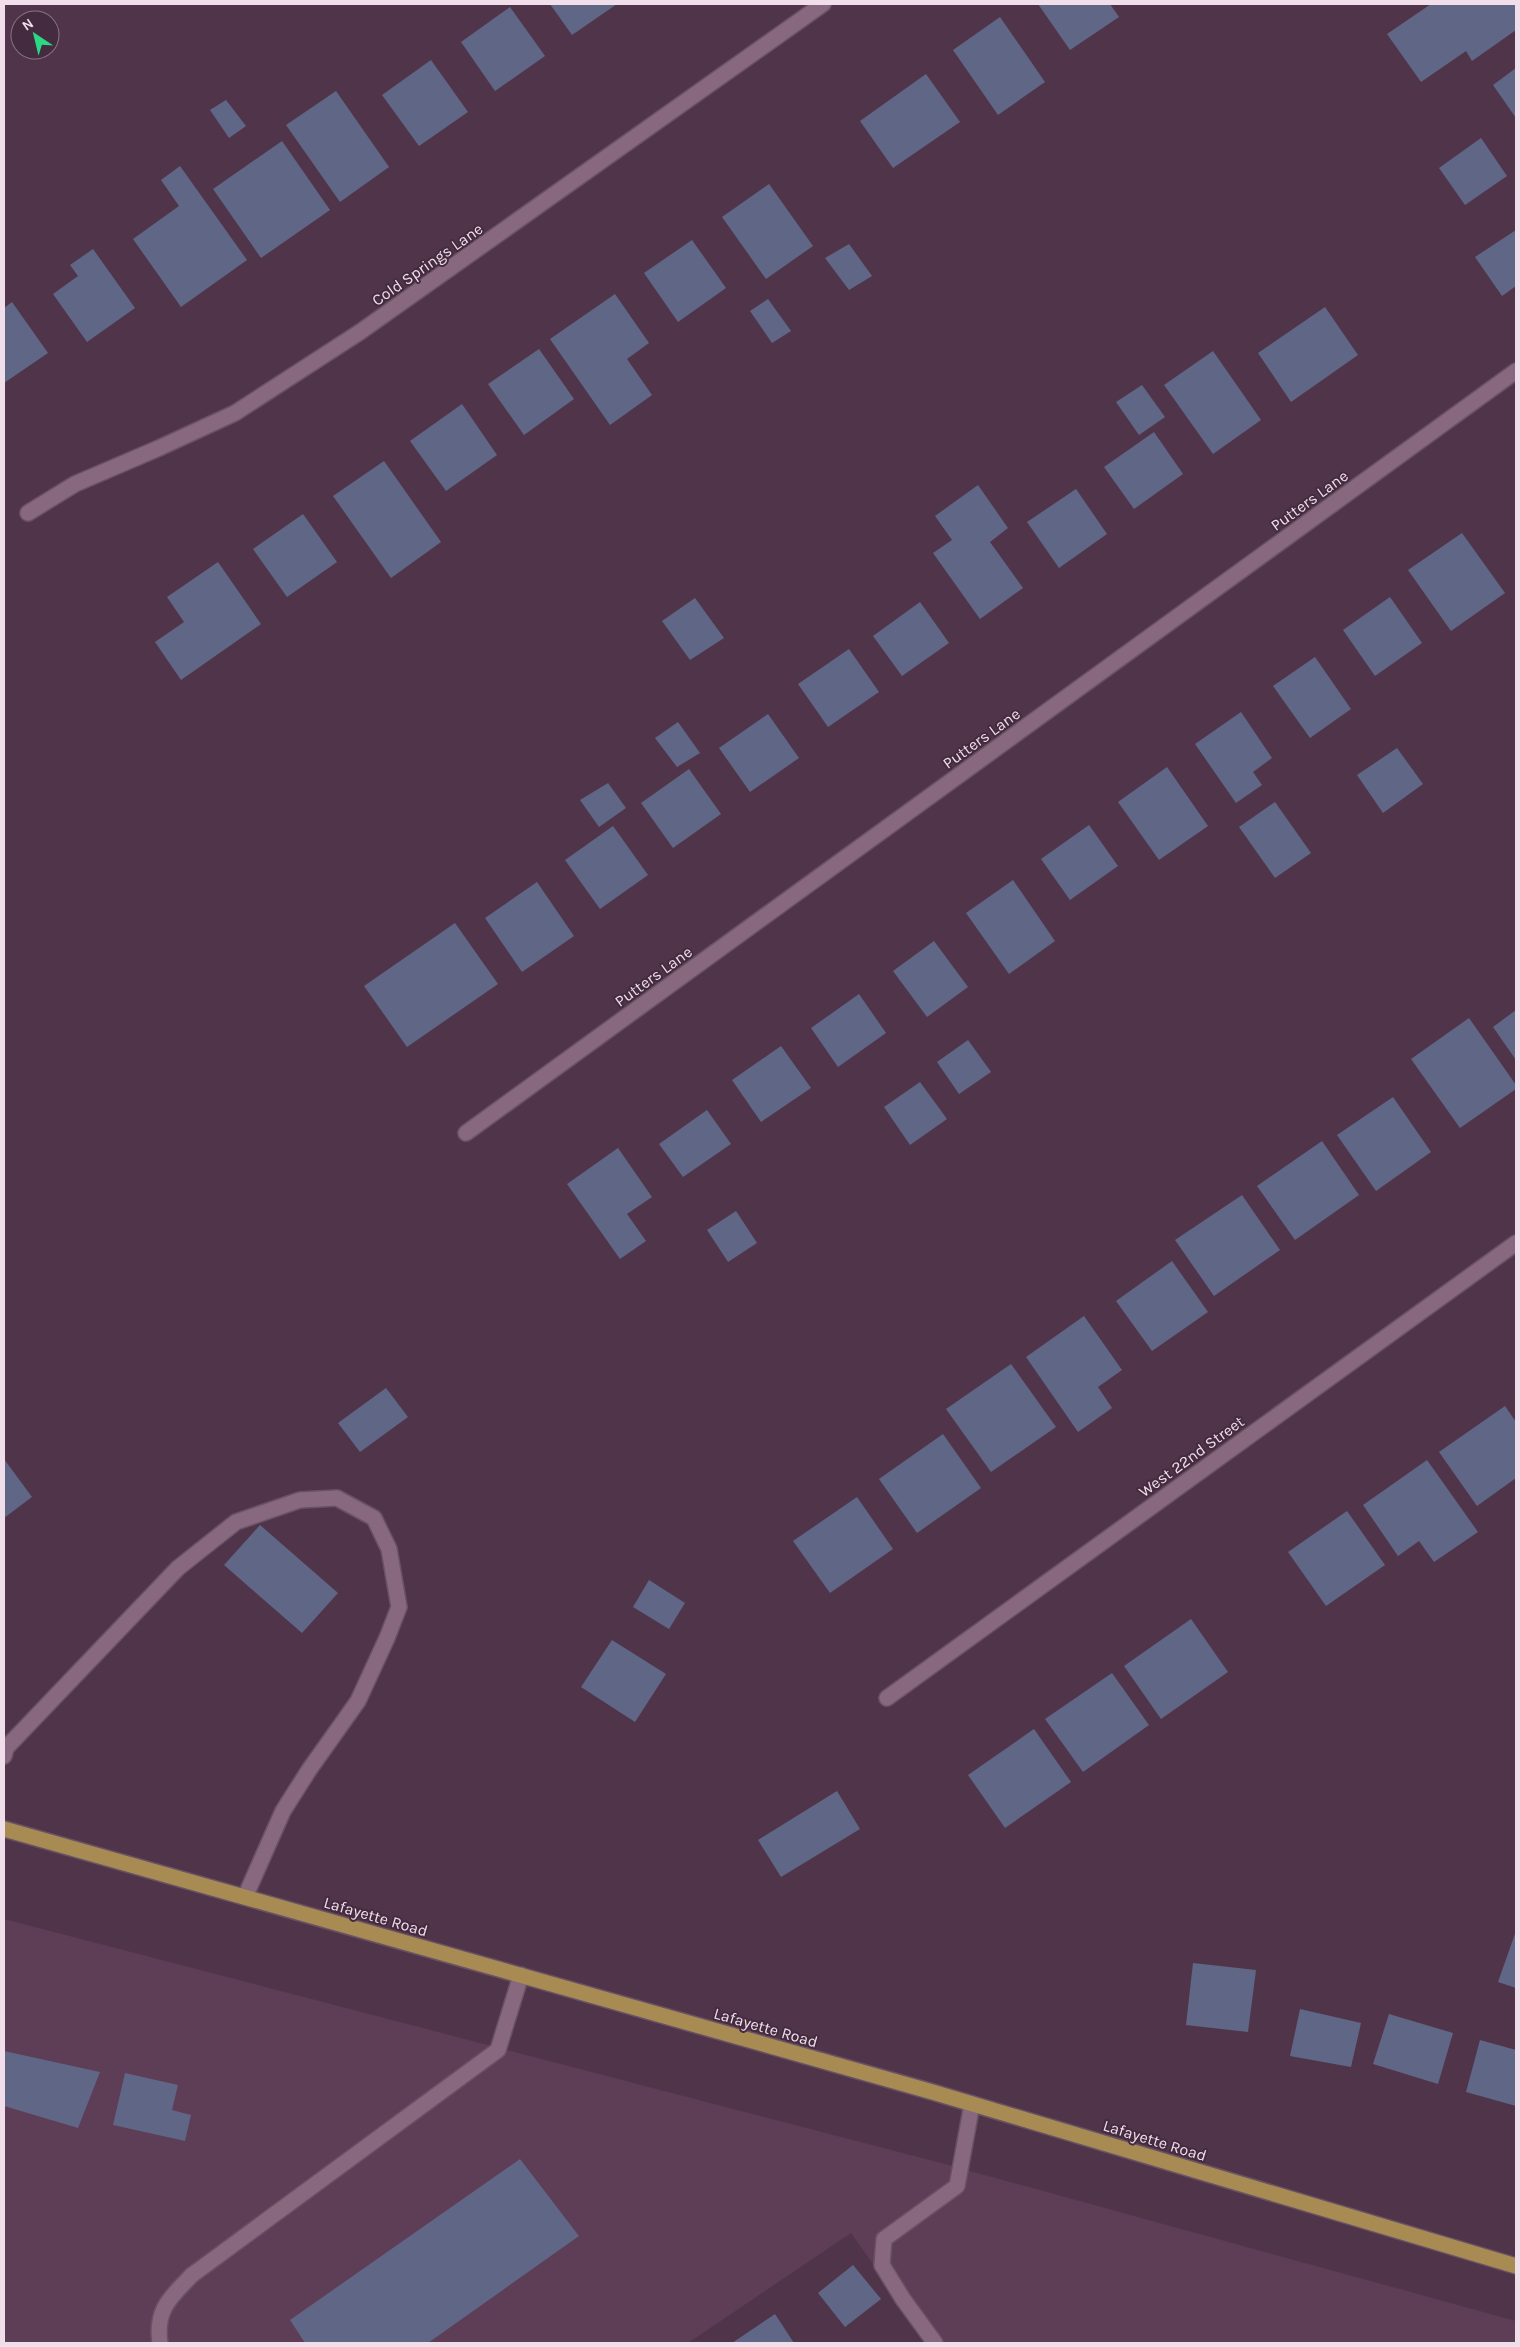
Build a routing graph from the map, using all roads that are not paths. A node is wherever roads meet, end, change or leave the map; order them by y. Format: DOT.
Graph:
graph roads {
  1 [pos="822,4"];
  2 [pos="1516,371"];
  3 [pos="28,513"];
  4 [pos="466,1133"];
  5 [pos="1516,1243"];
  6 [pos="887,1698"];
  7 [pos="4,1756"];
  8 [pos="4,1829"];
  9 [pos="245,1897"];
  10 [pos="520,1975"];
  11 [pos="972,2104"];
  12 [pos="1516,2266"];
  13 [pos="160,2343"];
  14 [pos="935,2343"];
  1 -- 3 [label="street, Cold Springs Lane"];
  2 -- 4 [label="street, Putters Lane"];
  5 -- 6 [label="street, West 22nd Street"];
  7 -- 9 [label="street"];
  8 -- 9 [label="main road, Lafayette Road"];
  9 -- 10 [label="main road, Lafayette Road"];
  10 -- 11 [label="main road, Lafayette Road"];
  10 -- 13 [label="street"];
  11 -- 12 [label="main road, Lafayette Road"];
  11 -- 14 [label="street"];
}
